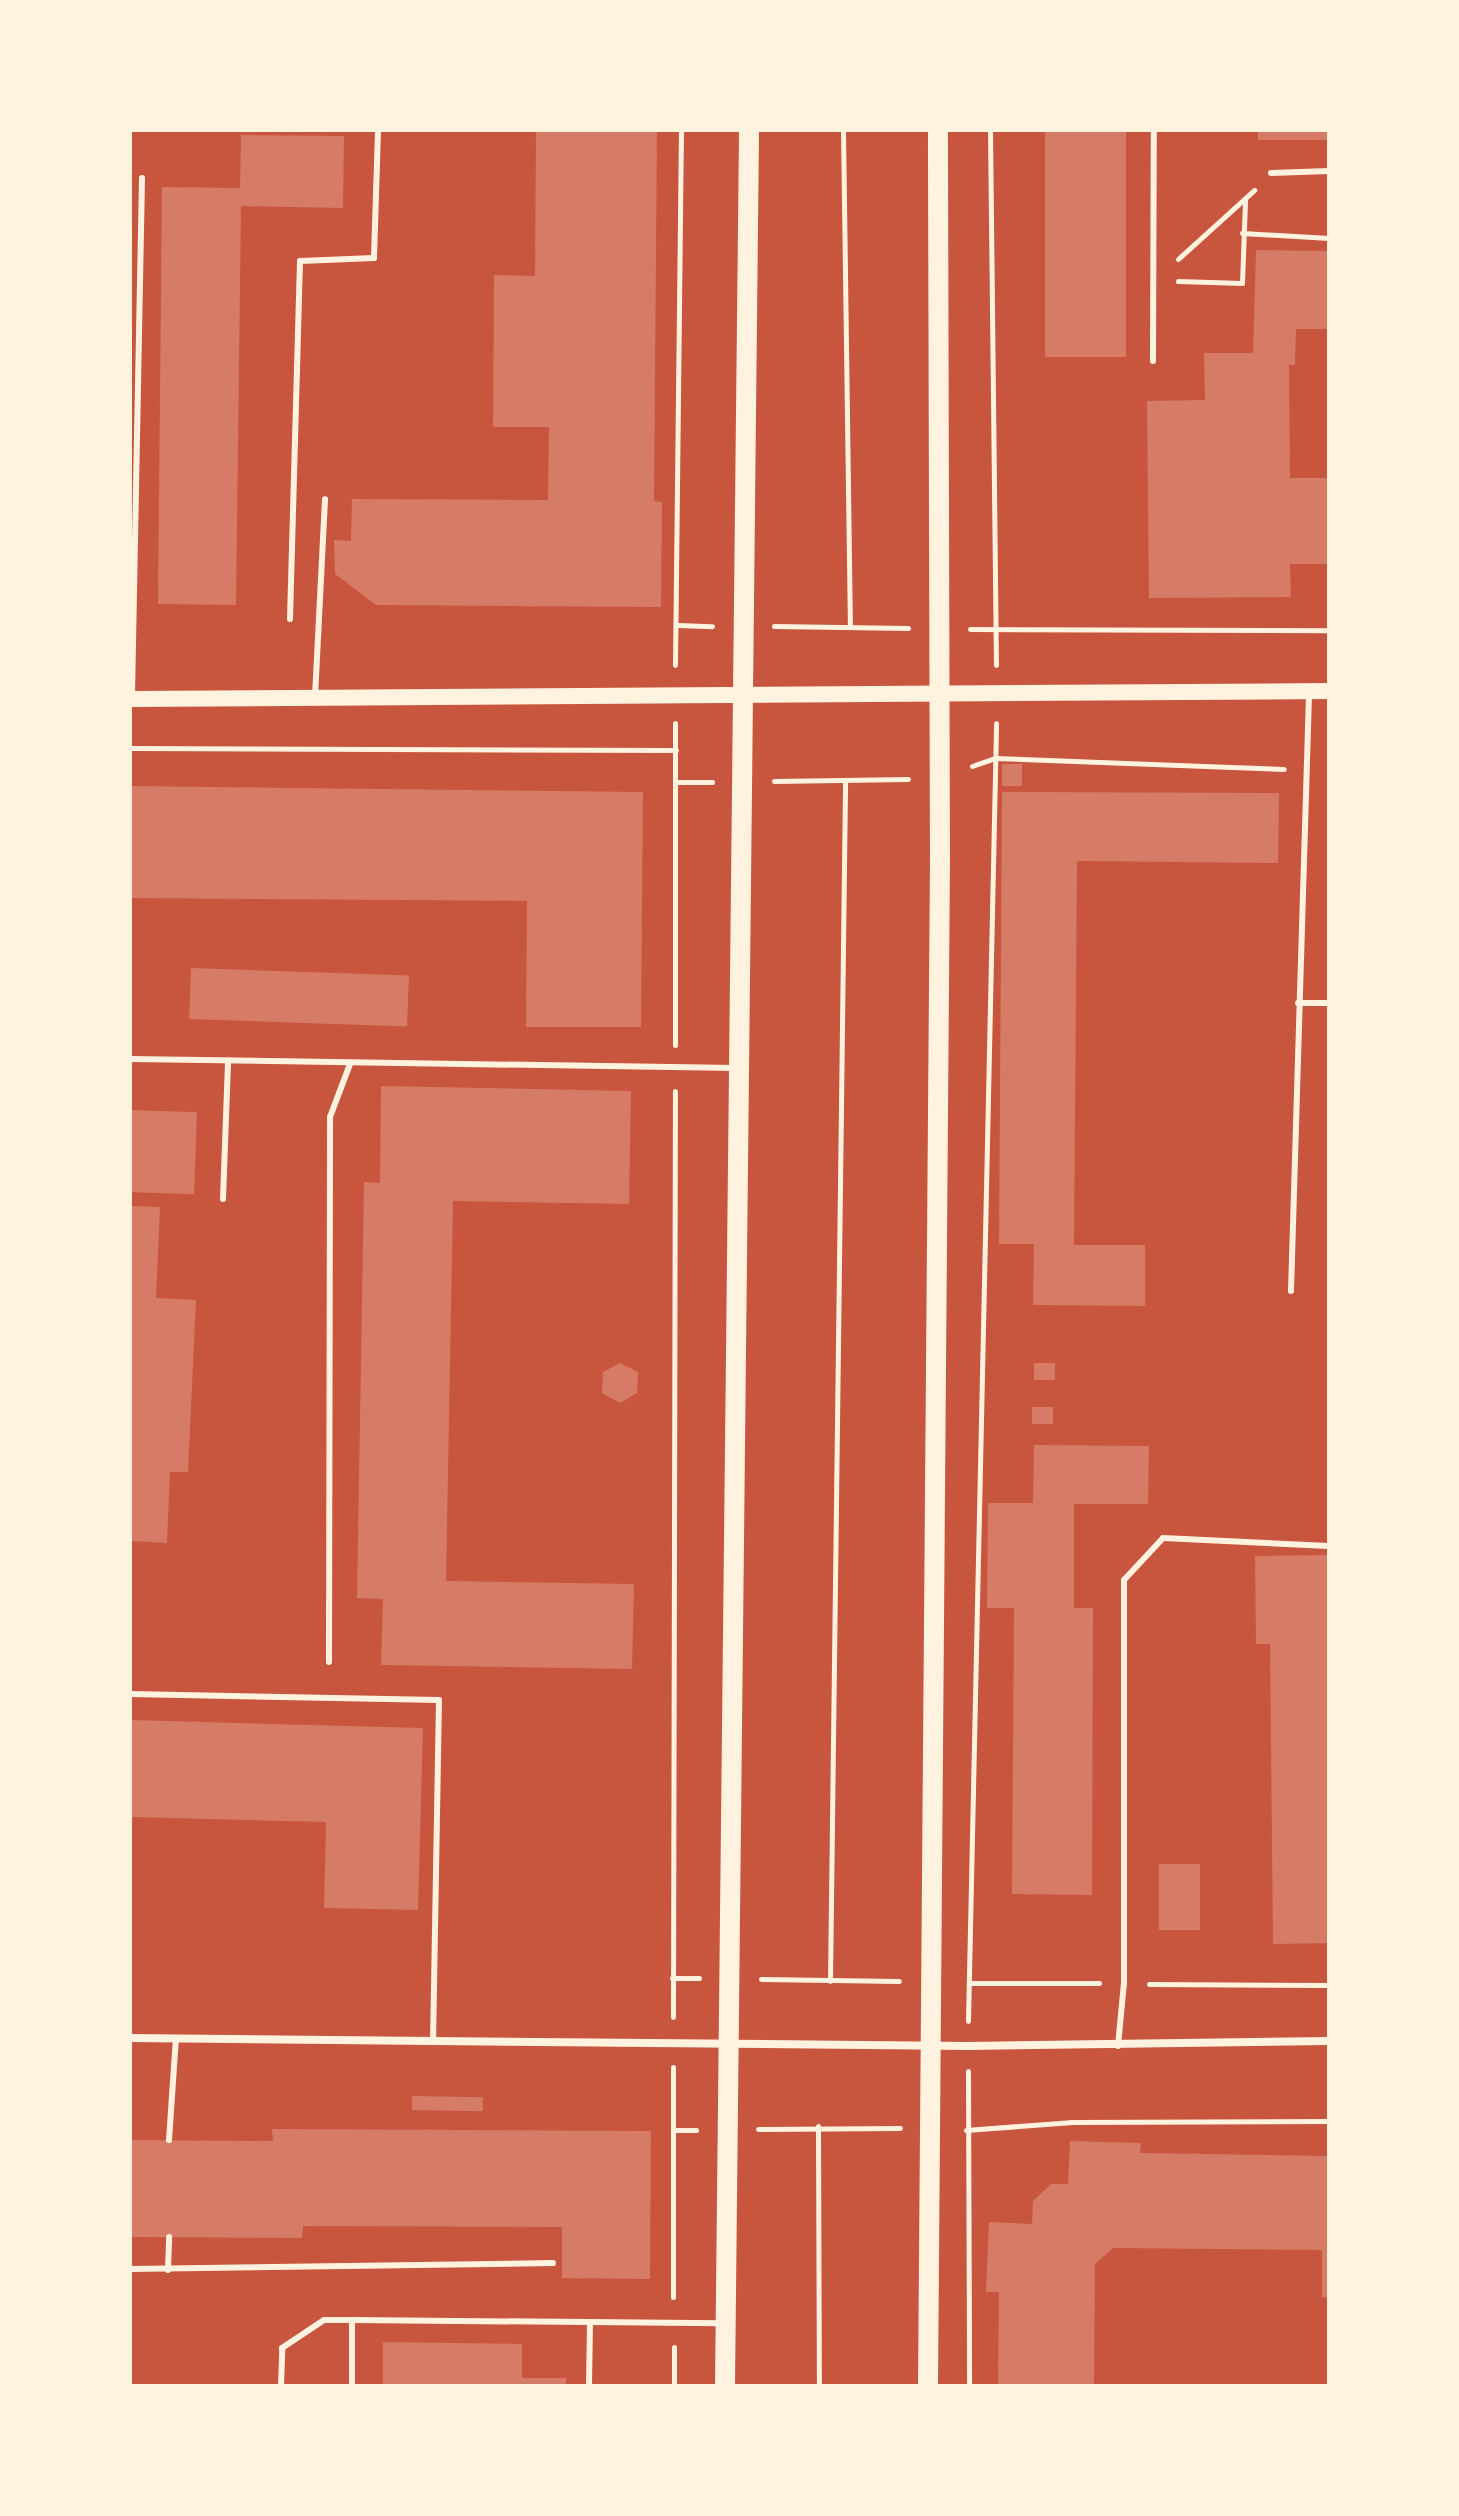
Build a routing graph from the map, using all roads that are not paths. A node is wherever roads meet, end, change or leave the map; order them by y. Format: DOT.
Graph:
graph roads {
  1 [pos="378,130"];
  2 [pos="749,130"];
  3 [pos="938,130"];
  4 [pos="1154,130"];
  5 [pos="1329,171"];
  6 [pos="1271,173"];
  7 [pos="142,178"];
  8 [pos="1153,361"];
  9 [pos="325,499"];
  10 [pos="290,619"];
  11 [pos="1310,691"];
  12 [pos="1329,691"];
  13 [pos="939,693"];
  14 [pos="741,696"];
  15 [pos="315,697"];
  16 [pos="131,699"];
  17 [pos="1298,1003"];
  18 [pos="1329,1003"];
  19 [pos="130,1059"];
  20 [pos="228,1061"];
  21 [pos="350,1064"];
  22 [pos="740,1068"];
  23 [pos="223,1199"];
  24 [pos="1291,1291"];
  25 [pos="1329,1546"];
  26 [pos="329,1662"];
  27 [pos="130,1694"];
  28 [pos="130,2038"];
  29 [pos="176,2038"];
  30 [pos="433,2039"];
  31 [pos="726,2041"];
  32 [pos="1329,2041"];
  33 [pos="931,2044"];
  34 [pos="1118,2046"];
  35 [pos="169,2140"];
  36 [pos="169,2237"];
  37 [pos="553,2263"];
  38 [pos="130,2269"];
  39 [pos="168,2270"];
  40 [pos="352,2320"];
  41 [pos="590,2322"];
  42 [pos="725,2323"];
  43 [pos="281,2386"];
  44 [pos="352,2386"];
  45 [pos="589,2386"];
  46 [pos="725,2386"];
  47 [pos="928,2386"];
  1 -- 10 [label="lane"];
  2 -- 14 [label="main road"];
  3 -- 13 [label="main road"];
  4 -- 8 [label="lane"];
  5 -- 6 [label="lane"];
  7 -- 16 [label="lane"];
  9 -- 15 [label="lane"];
  11 -- 12 [label="main road"];
  11 -- 13 [label="main road"];
  11 -- 17 [label="lane"];
  13 -- 14 [label="main road"];
  13 -- 33 [label="main road"];
  14 -- 15 [label="main road"];
  14 -- 22 [label="main road"];
  15 -- 16 [label="main road"];
  17 -- 18 [label="lane"];
  17 -- 24 [label="lane"];
  19 -- 20 [label="lane"];
  20 -- 21 [label="lane"];
  20 -- 23 [label="lane"];
  21 -- 22 [label="lane"];
  21 -- 26 [label="lane"];
  22 -- 31 [label="main road"];
  25 -- 34 [label="lane"];
  27 -- 30 [label="lane"];
  28 -- 29 [label="street"];
  29 -- 30 [label="street"];
  29 -- 35 [label="lane"];
  30 -- 31 [label="street"];
  31 -- 33 [label="street"];
  31 -- 42 [label="main road"];
  32 -- 34 [label="street"];
  33 -- 34 [label="street"];
  33 -- 47 [label="main road"];
  36 -- 39 [label="lane"];
  37 -- 39 [label="lane"];
  38 -- 39 [label="lane"];
  40 -- 41 [label="lane"];
  40 -- 43 [label="lane"];
  40 -- 44 [label="lane"];
  41 -- 42 [label="lane"];
  41 -- 45 [label="lane"];
  42 -- 46 [label="main road"];
}
